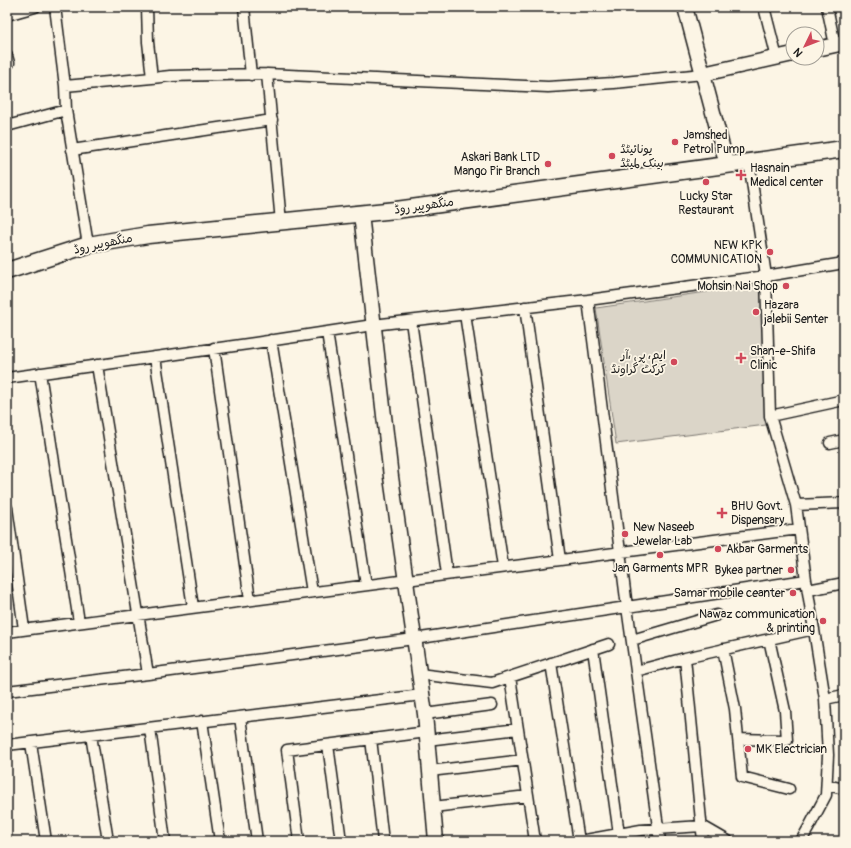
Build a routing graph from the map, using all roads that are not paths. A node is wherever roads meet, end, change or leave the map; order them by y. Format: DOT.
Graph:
graph roads {
  1 [pos="35,7"];
  2 [pos="55,7"];
  3 [pos="147,7"];
  4 [pos="244,7"];
  5 [pos="685,7"];
  6 [pos="764,7"];
  7 [pos="826,7"];
  8 [pos="7,15"];
  9 [pos="840,44"];
  10 [pos="825,47"];
  11 [pos="785,56"];
  12 [pos="777,58"];
  13 [pos="267,74"];
  14 [pos="703,74"];
  15 [pos="251,75"];
  16 [pos="152,78"];
  17 [pos="65,86"];
  18 [pos="66,110"];
  19 [pos="272,120"];
  20 [pos="7,126"];
  21 [pos="844,149"];
  22 [pos="72,150"];
  23 [pos="749,162"];
  24 [pos="727,165"];
  25 [pos="361,214"];
  26 [pos="281,222"];
  27 [pos="88,244"];
  28 [pos="844,263"];
  29 [pos="7,271"];
  30 [pos="766,276"];
  31 [pos="588,300"];
  32 [pos="525,307"];
  33 [pos="465,314"];
  34 [pos="411,321"];
  35 [pos="373,325"];
  36 [pos="327,332"];
  37 [pos="271,340"];
  38 [pos="214,348"];
  39 [pos="154,357"];
  40 [pos="97,365"];
  41 [pos="40,373"];
  42 [pos="7,378"];
  43 [pos="844,400"];
  44 [pos="770,416"];
  45 [pos="844,440"];
  46 [pos="830,443"];
  47 [pos="844,503"];
  48 [pos="796,505"];
  49 [pos="7,508"];
  50 [pos="799,529"];
  51 [pos="620,552"];
  52 [pos="560,560"];
  53 [pos="503,567"];
  54 [pos="447,574"];
  55 [pos="12,577"];
  56 [pos="405,580"];
  57 [pos="844,583"];
  58 [pos="366,585"];
  59 [pos="807,585"];
  60 [pos="312,592"];
  61 [pos="250,600"];
  62 [pos="627,606"];
  63 [pos="193,607"];
  64 [pos="138,614"];
  65 [pos="717,615"];
  66 [pos="79,622"];
  67 [pos="24,629"];
  68 [pos="814,629"];
  69 [pos="7,632"];
  70 [pos="414,639"];
  71 [pos="769,639"];
  72 [pos="632,640"];
  73 [pos="609,644"];
  74 [pos="593,649"];
  75 [pos="723,649"];
  76 [pos="685,658"];
  77 [pos="551,663"];
  78 [pos="636,671"];
  79 [pos="148,674"];
  80 [pos="419,674"];
  81 [pos="510,677"];
  82 [pos="7,691"];
  83 [pos="422,695"];
  84 [pos="844,695"];
  85 [pos="825,699"];
  86 [pos="492,705"];
  87 [pos="425,714"];
  88 [pos="240,717"];
  89 [pos="202,722"];
  90 [pos="150,728"];
  91 [pos="518,729"];
  92 [pos="92,735"];
  93 [pos="427,736"];
  94 [pos="371,739"];
  95 [pos="738,739"];
  96 [pos="31,743"];
  97 [pos="328,745"];
  98 [pos="7,746"];
  99 [pos="523,760"];
  100 [pos="430,771"];
  101 [pos="827,785"];
  102 [pos="789,788"];
  103 [pos="844,789"];
  104 [pos="528,796"];
  105 [pos="433,807"];
  106 [pos="702,826"];
  107 [pos="659,829"];
  108 [pos="625,836"];
  109 [pos="46,841"];
  110 [pos="108,841"];
  111 [pos="165,841"];
  112 [pos="220,841"];
  113 [pos="257,841"];
  114 [pos="300,841"];
  115 [pos="341,841"];
  116 [pos="383,841"];
  117 [pos="436,841"];
  118 [pos="535,841"];
  119 [pos="584,841"];
  120 [pos="660,841"];
  121 [pos="703,841"];
  122 [pos="728,841"];
  123 [pos="801,841"];
  1 -- 8 [label="street"];
  2 -- 17 [label="street"];
  3 -- 16 [label="street"];
  4 -- 15 [label="street"];
  5 -- 14 [label="street"];
  6 -- 12 [label="street"];
  7 -- 9 [label="street"];
  9 -- 10 [label="street"];
  11 -- 12 [label="street"];
  12 -- 14 [label="street"];
  13 -- 14 [label="street"];
  13 -- 15 [label="street"];
  13 -- 19 [label="street"];
  14 -- 24 [label="street"];
  15 -- 16 [label="street"];
  16 -- 17 [label="street"];
  17 -- 18 [label="street"];
  18 -- 20 [label="street"];
  18 -- 22 [label="street"];
  19 -- 22 [label="street"];
  19 -- 26 [label="street"];
  21 -- 23 [label="main road, منگھوپیر روڈ"];
  22 -- 27 [label="street"];
  23 -- 24 [label="main road, منگھوپیر روڈ"];
  23 -- 30 [label="street"];
  24 -- 25 [label="main road, منگھوپیر روڈ"];
  25 -- 26 [label="main road, منگھوپیر روڈ"];
  25 -- 35 [label="street"];
  26 -- 27 [label="main road, منگھوپیر روڈ"];
  27 -- 29 [label="main road, منگھوپیر روڈ"];
  28 -- 30 [label="street"];
  30 -- 31 [label="street"];
  30 -- 44 [label="street"];
  31 -- 32 [label="street"];
  31 -- 51 [label="street"];
  32 -- 33 [label="street"];
  32 -- 52 [label="street"];
  33 -- 34 [label="street"];
  33 -- 53 [label="street"];
  34 -- 35 [label="street"];
  34 -- 54 [label="street"];
  35 -- 36 [label="street"];
  35 -- 56 [label="street"];
  36 -- 37 [label="street"];
  36 -- 58 [label="street"];
  37 -- 38 [label="street"];
  37 -- 60 [label="street"];
  38 -- 39 [label="street"];
  38 -- 61 [label="street"];
  39 -- 40 [label="street"];
  39 -- 63 [label="street"];
  40 -- 41 [label="street"];
  40 -- 64 [label="street"];
  41 -- 42 [label="street"];
  41 -- 66 [label="street"];
  43 -- 44 [label="street"];
  44 -- 48 [label="street"];
  45 -- 46 [label="street"];
  47 -- 48 [label="street"];
  48 -- 50 [label="street"];
  49 -- 55 [label="street"];
  50 -- 51 [label="street"];
  50 -- 59 [label="street"];
  51 -- 52 [label="street"];
  51 -- 62 [label="street"];
  52 -- 53 [label="street"];
  53 -- 54 [label="street"];
  54 -- 56 [label="street"];
  55 -- 67 [label="street"];
  56 -- 58 [label="street"];
  56 -- 70 [label="street"];
  57 -- 59 [label="street"];
  58 -- 60 [label="street"];
  59 -- 62 [label="street"];
  59 -- 68 [label="street"];
  60 -- 61 [label="street"];
  61 -- 63 [label="street"];
  62 -- 70 [label="street"];
  62 -- 72 [label="street"];
  63 -- 64 [label="street"];
  64 -- 66 [label="street"];
  64 -- 79 [label="street"];
  65 -- 72 [label="street"];
  66 -- 67 [label="street"];
  67 -- 69 [label="street"];
  68 -- 71 [label="street"];
  68 -- 85 [label="street"];
  70 -- 79 [label="street"];
  70 -- 80 [label="street"];
  71 -- 75 [label="street"];
  71 -- 95 [label="street"];
  72 -- 78 [label="street"];
  73 -- 74 [label="street"];
  74 -- 77 [label="street"];
  74 -- 108 [label="street"];
  75 -- 76 [label="street"];
  75 -- 95 [label="street"];
  76 -- 78 [label="street"];
  76 -- 106 [label="street"];
  77 -- 81 [label="street"];
  77 -- 119 [label="street"];
  78 -- 107 [label="street"];
  79 -- 82 [label="street"];
  80 -- 81 [label="street"];
  80 -- 83 [label="street"];
  81 -- 91 [label="street"];
  83 -- 87 [label="street"];
  83 -- 88 [label="street"];
  84 -- 85 [label="street"];
  85 -- 101 [label="street"];
  86 -- 87 [label="street"];
  87 -- 93 [label="street"];
  88 -- 89 [label="street"];
  88 -- 113 [label="street"];
  89 -- 90 [label="street"];
  89 -- 112 [label="street"];
  90 -- 92 [label="street"];
  90 -- 111 [label="street"];
  91 -- 93 [label="street"];
  91 -- 99 [label="street"];
  92 -- 96 [label="street"];
  92 -- 110 [label="street"];
  93 -- 94 [label="street"];
  93 -- 100 [label="street"];
  94 -- 97 [label="street"];
  94 -- 116 [label="street"];
  95 -- 102 [label="street"];
  96 -- 98 [label="street"];
  96 -- 109 [label="street"];
  97 -- 114 [label="street"];
  97 -- 115 [label="street"];
  99 -- 100 [label="street"];
  99 -- 104 [label="street"];
  100 -- 105 [label="street"];
  101 -- 103 [label="street"];
  101 -- 123 [label="street"];
  104 -- 105 [label="street"];
  104 -- 118 [label="street"];
  105 -- 117 [label="street"];
  106 -- 107 [label="street"];
  106 -- 121 [label="street"];
  106 -- 122 [label="street"];
  107 -- 108 [label="street"];
  107 -- 120 [label="street"];
  108 -- 119 [label="street"];
}
